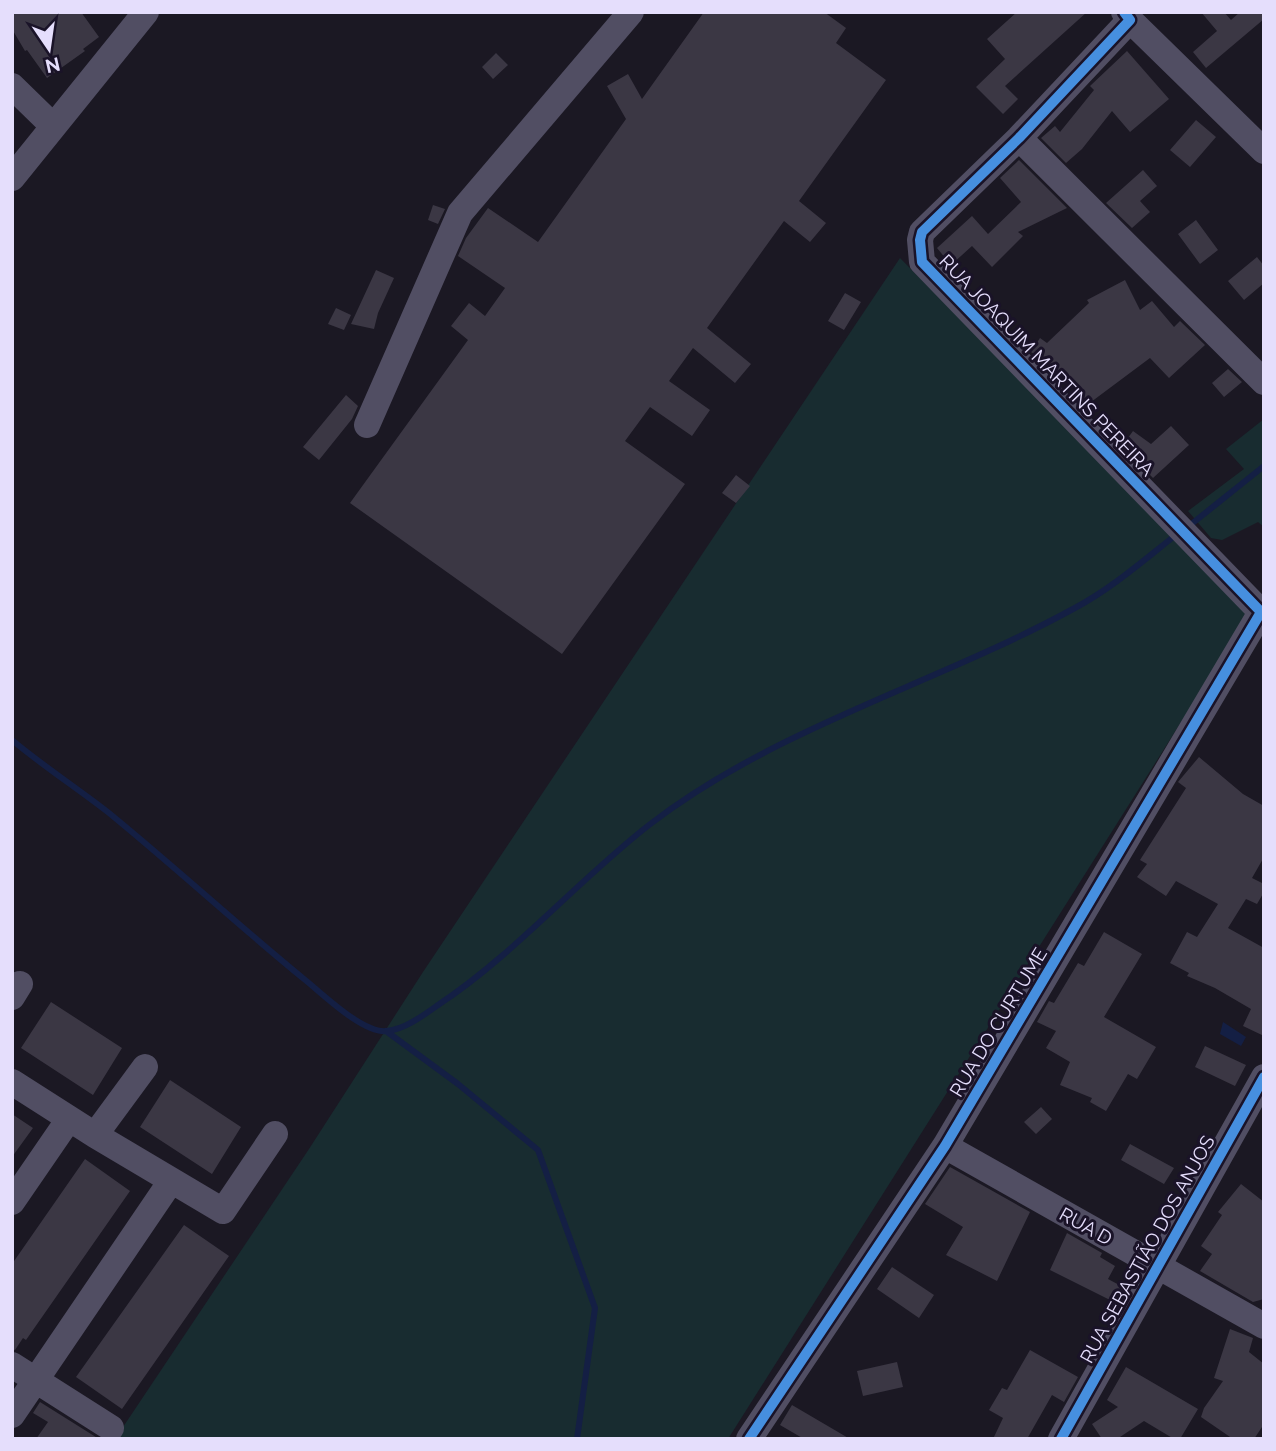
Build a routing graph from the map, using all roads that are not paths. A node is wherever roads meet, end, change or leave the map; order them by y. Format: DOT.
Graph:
graph roads {
  1 [pos="146,12"];
  2 [pos="631,12"];
  3 [pos="1127,16"];
  4 [pos="12,86"];
  5 [pos="53,127"];
  6 [pos="1019,138"];
  7 [pos="1264,151"];
  8 [pos="12,178"];
  9 [pos="1264,382"];
  10 [pos="367,425"];
  11 [pos="1262,613"];
  12 [pos="145,1068"];
  13 [pos="1264,1077"];
  14 [pos="12,1082"];
  15 [pos="69,1119"];
  16 [pos="275,1134"];
  17 [pos="94,1135"];
  18 [pos="945,1146"];
  19 [pos="171,1181"];
  20 [pos="12,1202"];
  21 [pos="1158,1266"];
  22 [pos="1264,1326"];
  23 [pos="12,1365"];
  24 [pos="36,1380"];
  25 [pos="12,1415"];
  26 [pos="111,1428"];
  27 [pos="749,1439"];
  28 [pos="1061,1439"];
  1 -- 5 [label="street"];
  2 -- 10 [label="street"];
  3 -- 6 [label="street, RUA JOAQUIM MARTINS PEREIRA"];
  3 -- 7 [label="street"];
  4 -- 5 [label="street"];
  5 -- 8 [label="street"];
  6 -- 9 [label="street"];
  6 -- 11 [label="street, RUA JOAQUIM MARTINS PEREIRA"];
  11 -- 18 [label="street, RUA DO CURTUME"];
  12 -- 17 [label="street"];
  13 -- 21 [label="street, RUA SEBASTIÃO DOS ANJOS"];
  14 -- 15 [label="street"];
  15 -- 17 [label="street"];
  15 -- 20 [label="street"];
  16 -- 19 [label="street"];
  17 -- 19 [label="street"];
  18 -- 21 [label="street, RUA D"];
  18 -- 27 [label="street, RUA DO CURTUME"];
  19 -- 24 [label="street"];
  21 -- 22 [label="street, RUA D"];
  21 -- 28 [label="street, RUA SEBASTIÃO DOS ANJOS"];
  23 -- 24 [label="street"];
  24 -- 25 [label="street"];
  24 -- 26 [label="street"];
}
